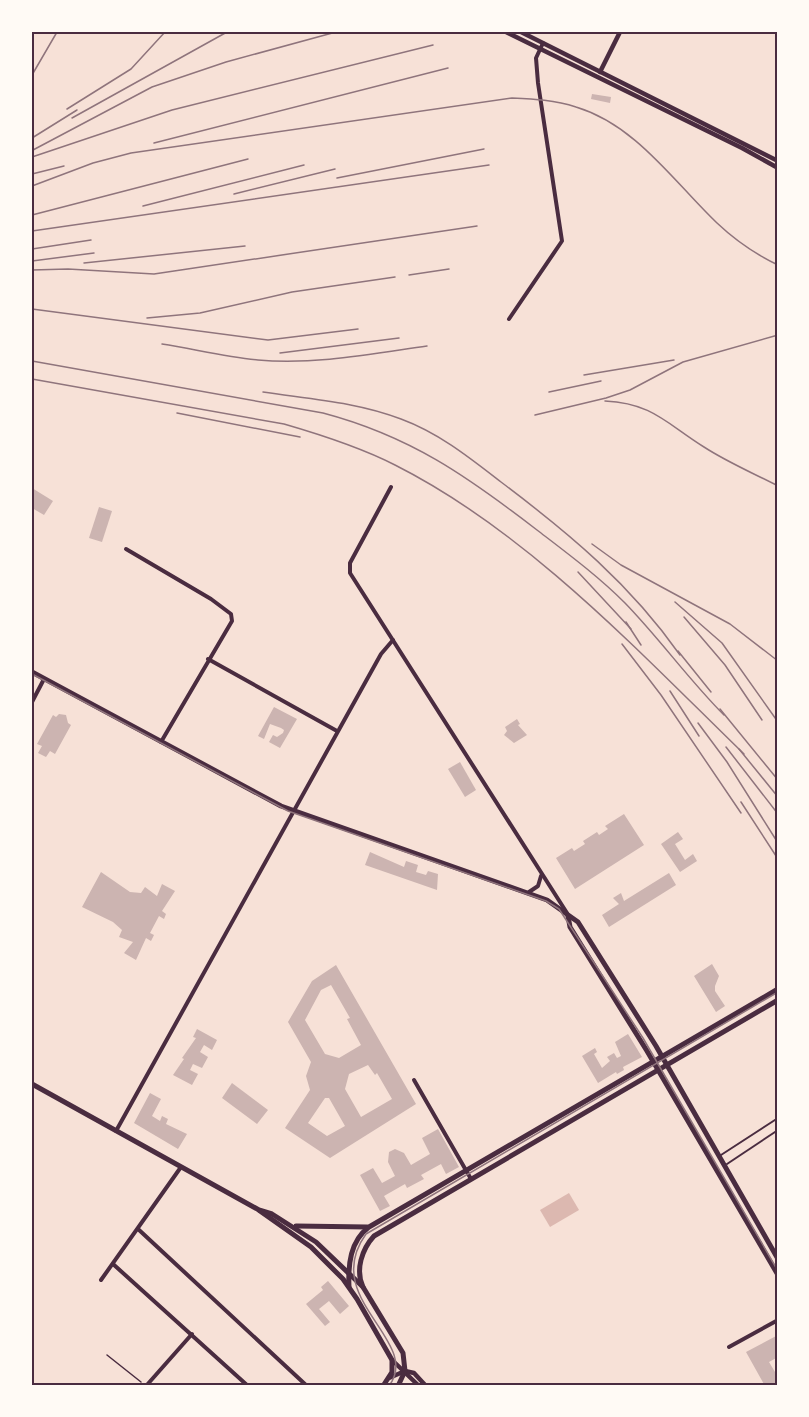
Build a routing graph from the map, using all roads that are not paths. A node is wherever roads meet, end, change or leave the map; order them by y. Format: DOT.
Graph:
graph roads {
  1 [pos="506,32"];
  2 [pos="520,32"];
  3 [pos="620,32"];
  4 [pos="543,42"];
  5 [pos="540,48"];
  6 [pos="600,71"];
  7 [pos="597,77"];
  8 [pos="777,161"];
  9 [pos="777,168"];
  10 [pos="508,319"];
  11 [pos="391,487"];
  12 [pos="126,549"];
  13 [pos="393,640"];
  14 [pos="208,659"];
  15 [pos="32,672"];
  16 [pos="44,679"];
  17 [pos="32,702"];
  18 [pos="337,731"];
  19 [pos="161,742"];
  20 [pos="294,812"];
  21 [pos="541,875"];
  22 [pos="527,893"];
  23 [pos="568,916"];
  24 [pos="777,988"];
  25 [pos="776,1001"];
  26 [pos="661,1056"];
  27 [pos="653,1061"];
  28 [pos="666,1066"];
  29 [pos="658,1071"];
  30 [pos="414,1080"];
  31 [pos="32,1084"];
  32 [pos="777,1118"];
  33 [pos="777,1130"];
  34 [pos="116,1131"];
  35 [pos="722,1155"];
  36 [pos="725,1165"];
  37 [pos="181,1167"];
  38 [pos="465,1170"];
  39 [pos="471,1179"];
  40 [pos="259,1210"];
  41 [pos="291,1225"];
  42 [pos="369,1227"];
  43 [pos="138,1229"];
  44 [pos="777,1259"];
  45 [pos="112,1264"];
  46 [pos="359,1270"];
  47 [pos="776,1270"];
  48 [pos="338,1274"];
  49 [pos="349,1275"];
  50 [pos="101,1280"];
  51 [pos="349,1287"];
  52 [pos="363,1287"];
  53 [pos="777,1320"];
  54 [pos="192,1334"];
  55 [pos="729,1347"];
  56 [pos="107,1355"];
  57 [pos="392,1360"];
  58 [pos="405,1371"];
  59 [pos="389,1378"];
  60 [pos="141,1382"];
  61 [pos="145,1386"];
  62 [pos="248,1386"];
  63 [pos="307,1386"];
  64 [pos="383,1386"];
  65 [pos="398,1386"];
  66 [pos="419,1386"];
  67 [pos="426,1386"];
  1 -- 5 [label="street"];
  2 -- 4 [label="street"];
  3 -- 6 [label="street"];
  4 -- 5 [label="street"];
  4 -- 6 [label="street"];
  5 -- 7 [label="street"];
  5 -- 10 [label="street"];
  6 -- 7 [label="street"];
  6 -- 8 [label="street"];
  7 -- 9 [label="street"];
  11 -- 13 [label="street"];
  12 -- 14 [label="street"];
  13 -- 18 [label="street"];
  13 -- 21 [label="street"];
  14 -- 18 [label="street"];
  14 -- 19 [label="street"];
  15 -- 16 [label="main road"];
  16 -- 17 [label="street"];
  16 -- 19 [label="main road"];
  18 -- 20 [label="street"];
  19 -- 20 [label="main road"];
  20 -- 22 [label="main road"];
  20 -- 34 [label="street"];
  21 -- 22 [label="street"];
  21 -- 23 [label="street"];
  22 -- 23 [label="main road"];
  23 -- 26 [label="main road"];
  23 -- 27 [label="main road"];
  24 -- 26 [label="main road"];
  25 -- 28 [label="main road"];
  26 -- 27 [label="main road"];
  26 -- 28 [label="main road"];
  27 -- 29 [label="main road"];
  27 -- 38 [label="main road"];
  28 -- 29 [label="main road"];
  28 -- 36 [label="main road"];
  29 -- 39 [label="main road"];
  29 -- 47 [label="main road"];
  30 -- 38 [label="street"];
  31 -- 34 [label="main road"];
  32 -- 35 [label="street"];
  33 -- 36 [label="street"];
  34 -- 37 [label="main road"];
  36 -- 44 [label="main road"];
  37 -- 40 [label="main road"];
  37 -- 43 [label="street"];
  38 -- 39 [label="street"];
  38 -- 42 [label="main road"];
  39 -- 46 [label="main road"];
  40 -- 41 [label="main road"];
  40 -- 48 [label="main road"];
  41 -- 42 [label="main road"];
  41 -- 49 [label="main road"];
  42 -- 49 [label="main road"];
  43 -- 45 [label="street"];
  43 -- 63 [label="street"];
  45 -- 50 [label="street"];
  45 -- 54 [label="street"];
  46 -- 49 [label="main road"];
  46 -- 52 [label="main road"];
  48 -- 49 [label="main road"];
  48 -- 51 [label="main road"];
  49 -- 51 [label="main road"];
  49 -- 52 [label="main road"];
  51 -- 57 [label="main road"];
  52 -- 58 [label="main road"];
  53 -- 55 [label="street"];
  54 -- 61 [label="street"];
  54 -- 62 [label="street"];
  56 -- 60 [label="lane"];
  57 -- 58 [label="street"];
  57 -- 59 [label="main road"];
  58 -- 59 [label="street"];
  58 -- 65 [label="main road"];
  58 -- 66 [label="street"];
  58 -- 67 [label="street"];
  59 -- 64 [label="main road"];
  60 -- 61 [label="street"];
}
